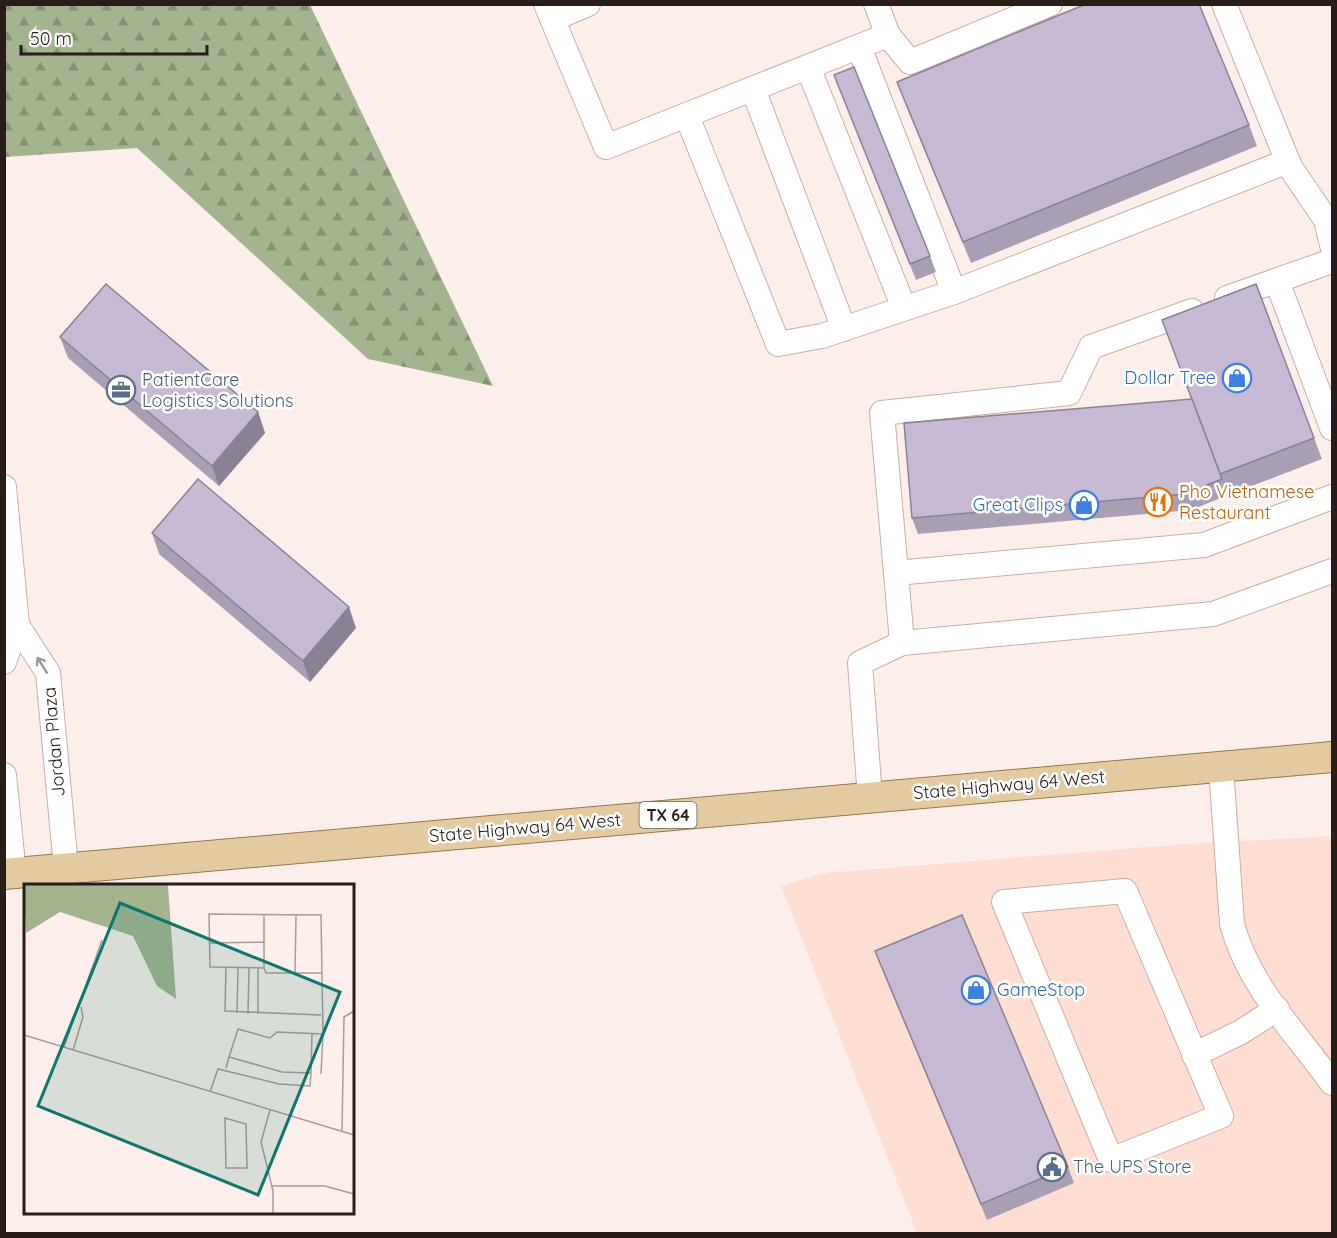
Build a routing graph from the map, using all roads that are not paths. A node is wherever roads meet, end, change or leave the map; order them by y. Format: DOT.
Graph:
graph roads {
  1 [pos="588,4"];
  2 [pos="876,4"];
  3 [pos="1050,4"];
  4 [pos="1224,4"];
  5 [pos="550,12"];
  6 [pos="888,35"];
  7 [pos="859,47"];
  8 [pos="807,67"];
  9 [pos="753,89"];
  10 [pos="687,116"];
  11 [pos="1288,162"];
  12 [pos="1332,246"];
  13 [pos="1332,261"];
  14 [pos="1276,281"];
  15 [pos="954,292"];
  16 [pos="904,308"];
  17 [pos="844,328"];
  18 [pos="1332,429"];
  19 [pos="4,488"];
  20 [pos="1332,497"];
  21 [pos="1332,571"];
  22 [pos="896,573"];
  23 [pos="17,626"];
  24 [pos="902,642"];
  25 [pos="4,662"];
  26 [pos="1332,757"];
  27 [pos="1221,767"];
  28 [pos="4,775"];
  29 [pos="870,798"];
  30 [pos="66,868"];
  31 [pos="9,874"];
  32 [pos="1277,1009"];
  33 [pos="1194,1055"];
  34 [pos="1332,1083"];
  1 -- 5 [label="street"];
  2 -- 6 [label="street"];
  3 -- 6 [label="street"];
  4 -- 11 [label="street"];
  5 -- 10 [label="street"];
  6 -- 7 [label="street"];
  7 -- 8 [label="street"];
  7 -- 15 [label="street"];
  8 -- 9 [label="street"];
  8 -- 16 [label="street"];
  9 -- 10 [label="street"];
  9 -- 17 [label="street"];
  10 -- 17 [label="street"];
  11 -- 12 [label="street"];
  11 -- 15 [label="street"];
  13 -- 14 [label="street"];
  14 -- 18 [label="street"];
  14 -- 22 [label="street"];
  15 -- 16 [label="street"];
  16 -- 17 [label="street"];
  19 -- 23 [label="street, Jordan Plaza"];
  20 -- 22 [label="street"];
  21 -- 24 [label="street"];
  22 -- 24 [label="street"];
  23 -- 25 [label="street, Jordan Plaza"];
  30 -- 23 [label="street, Jordan Plaza, one-way"];
  24 -- 29 [label="street"];
  26 -- 27 [label="main road, State Highway 64 West / TX 64"];
  27 -- 29 [label="main road, State Highway 64 West / TX 64"];
  27 -- 32 [label="street"];
  28 -- 31 [label="street"];
  29 -- 30 [label="main road, State Highway 64 West / TX 64"];
  30 -- 31 [label="main road, State Highway 64 West / TX 64"];
  32 -- 33 [label="street"];
  32 -- 34 [label="street"];
  33 -- 33 [label="street"];
}
